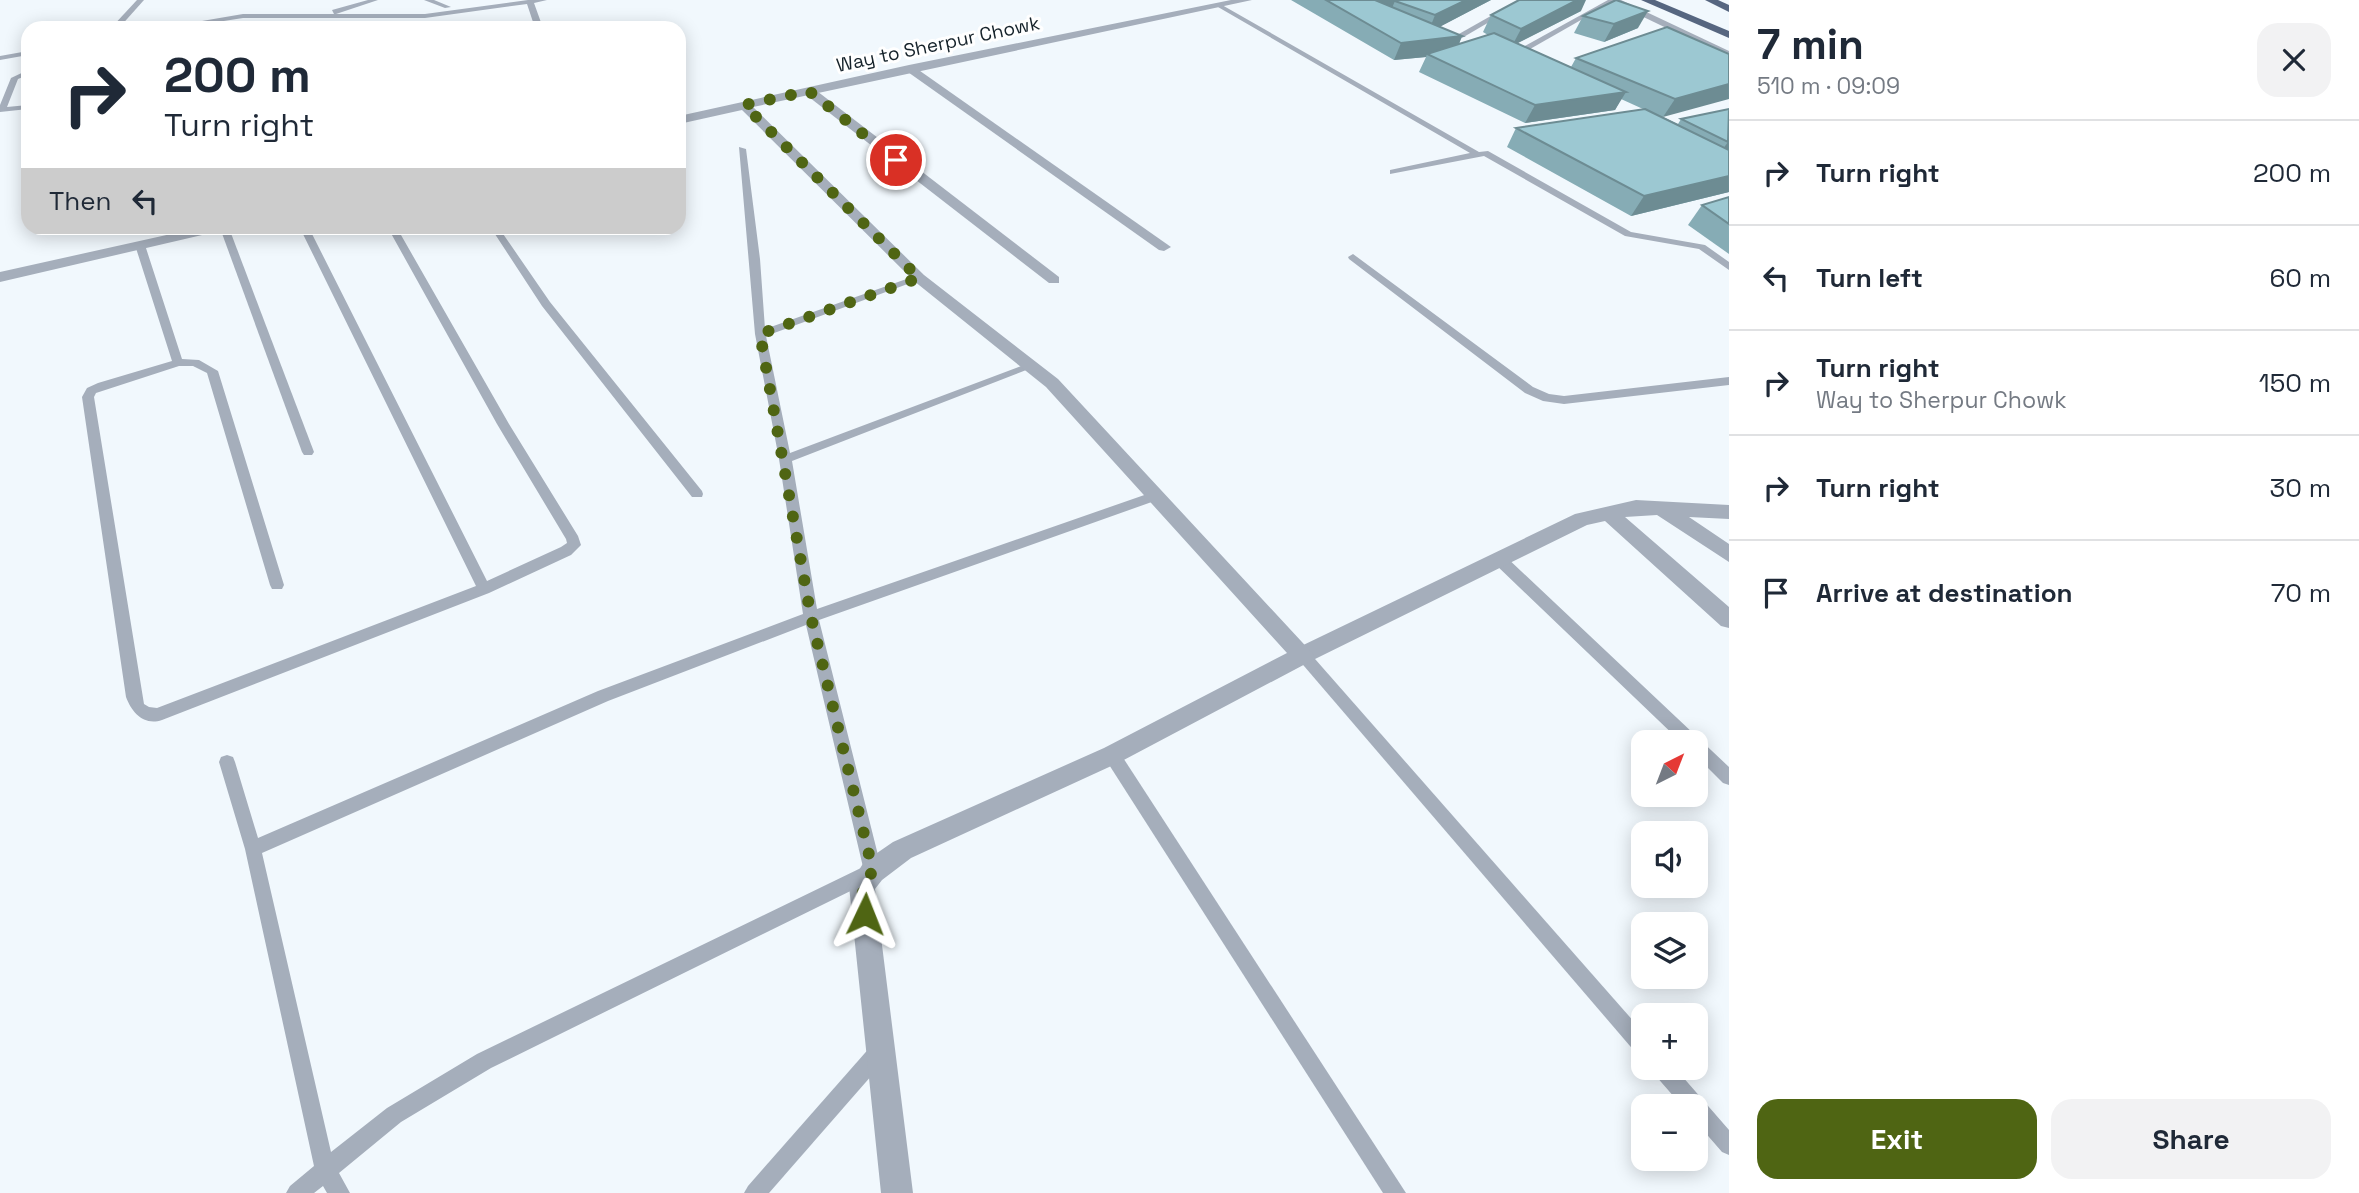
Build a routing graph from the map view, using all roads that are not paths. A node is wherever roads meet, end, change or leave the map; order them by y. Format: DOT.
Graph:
graph roads {
  1 [pos="141,0"];
  2 [pos="343,0"];
  3 [pos="375,0"];
  4 [pos="427,0"];
  5 [pos="544,0"];
  6 [pos="1245,0"];
  7 [pos="1524,0"];
  8 [pos="1613,0"];
  9 [pos="1646,0"];
  10 [pos="1710,0"];
  11 [pos="530,2"];
  12 [pos="497,4"];
  13 [pos="1695,5"];
  14 [pos="1220,6"];
  15 [pos="447,7"];
  16 [pos="1729,9"];
  17 [pos="333,15"];
  18 [pos="122,21"];
  19 [pos="212,21"];
  20 [pos="536,21"];
  21 [pos="1729,21"];
  22 [pos="1729,35"];
  23 [pos="1447,43"];
  24 [pos="1520,51"];
  25 [pos="21,54"];
  26 [pos="1729,55"];
  27 [pos="0,58"];
  28 [pos="909,68"];
  29 [pos="21,75"];
  30 [pos="809,91"];
  31 [pos="744,105"];
  32 [pos="21,108"];
  33 [pos="1,110"];
  34 [pos="686,118"];
  35 [pos="742,149"];
  36 [pos="1476,153"];
  37 [pos="1393,172"];
  38 [pos="185,235"];
  39 [pos="227,235"];
  40 [pos="307,235"];
  41 [pos="396,235"];
  42 [pos="500,235"];
  43 [pos="141,245"];
  44 [pos="1164,247"];
  45 [pos="1353,257"];
  46 [pos="1729,267"];
  47 [pos="0,277"];
  48 [pos="919,278"];
  49 [pos="1054,280"];
  50 [pos="760,334"];
  51 [pos="178,363"];
  52 [pos="1033,365"];
  53 [pos="1729,381"];
  54 [pos="308,452"];
  55 [pos="785,459"];
  56 [pos="697,494"];
  57 [pos="1158,495"];
  58 [pos="1663,509"];
  59 [pos="1607,512"];
  60 [pos="1729,512"];
  61 [pos="1729,554"];
  62 [pos="1499,559"];
  63 [pos="277,585"];
  64 [pos="484,589"];
  65 [pos="811,617"];
  66 [pos="1729,620"];
  67 [pos="1303,655"];
  68 [pos="1679,730"];
  69 [pos="1112,755"];
  70 [pos="1708,758"];
  71 [pos="226,762"];
  72 [pos="1729,778"];
  73 [pos="253,849"];
  74 [pos="873,871"];
  75 [pos="1631,1032"];
  76 [pos="879,1052"];
  77 [pos="1672,1080"];
  78 [pos="1685,1094"];
  79 [pos="1708,1121"];
  80 [pos="1729,1145"];
  81 [pos="325,1170"];
  82 [pos="297,1193"];
  83 [pos="339,1193"];
  84 [pos="755,1193"];
  85 [pos="897,1193"];
  86 [pos="1395,1193"];
  1 -- 18 [label="lane"];
  2 -- 17 [label="lane"];
  3 -- 17 [label="lane"];
  4 -- 15 [label="lane"];
  5 -- 11 [label="lane"];
  6 -- 14 [label="street, Way to Sherpur Chowk"];
  7 -- 23 [label="lane"];
  8 -- 24 [label="lane"];
  8 -- 26 [label="street"];
  9 -- 22 [label="highway"];
  10 -- 16 [label="highway"];
  11 -- 12 [label="lane"];
  11 -- 20 [label="lane"];
  12 -- 15 [label="lane"];
  13 -- 21 [label="highway"];
  14 -- 28 [label="street, Way to Sherpur Chowk"];
  14 -- 36 [label="lane"];
  15 -- 17 [label="lane"];
  17 -- 19 [label="lane"];
  25 -- 27 [label="lane"];
  28 -- 30 [label="street, Way to Sherpur Chowk"];
  28 -- 44 [label="street"];
  29 -- 33 [label="lane"];
  30 -- 31 [label="street, Way to Sherpur Chowk"];
  30 -- 49 [label="street"];
  31 -- 34 [label="street, Way to Sherpur Chowk"];
  31 -- 48 [label="street"];
  32 -- 33 [label="lane"];
  35 -- 50 [label="lane"];
  36 -- 37 [label="lane"];
  36 -- 46 [label="lane"];
  38 -- 43 [label="street"];
  39 -- 54 [label="lane"];
  40 -- 64 [label="lane"];
  41 -- 64 [label="lane"];
  42 -- 56 [label="lane"];
  43 -- 47 [label="street"];
  43 -- 51 [label="lane"];
  45 -- 53 [label="lane"];
  48 -- 50 [label="lane"];
  48 -- 52 [label="street"];
  50 -- 55 [label="lane"];
  51 -- 63 [label="lane"];
  51 -- 64 [label="lane"];
  52 -- 55 [label="lane"];
  52 -- 57 [label="street"];
  55 -- 65 [label="lane"];
  57 -- 65 [label="lane"];
  57 -- 67 [label="street"];
  58 -- 59 [label="street"];
  58 -- 60 [label="street"];
  58 -- 61 [label="street"];
  59 -- 62 [label="street"];
  59 -- 66 [label="street"];
  62 -- 67 [label="street"];
  62 -- 68 [label="lane"];
  65 -- 73 [label="lane"];
  65 -- 74 [label="lane"];
  67 -- 69 [label="street"];
  67 -- 75 [label="lane"];
  69 -- 74 [label="street"];
  69 -- 86 [label="lane"];
  70 -- 72 [label="lane"];
  71 -- 73 [label="lane"];
  73 -- 81 [label="lane"];
  74 -- 76 [label="street"];
  74 -- 81 [label="lane"];
  76 -- 84 [label="lane"];
  76 -- 85 [label="street"];
  77 -- 78 [label="lane"];
  79 -- 80 [label="lane"];
  81 -- 82 [label="lane"];
  81 -- 83 [label="lane"];
}
